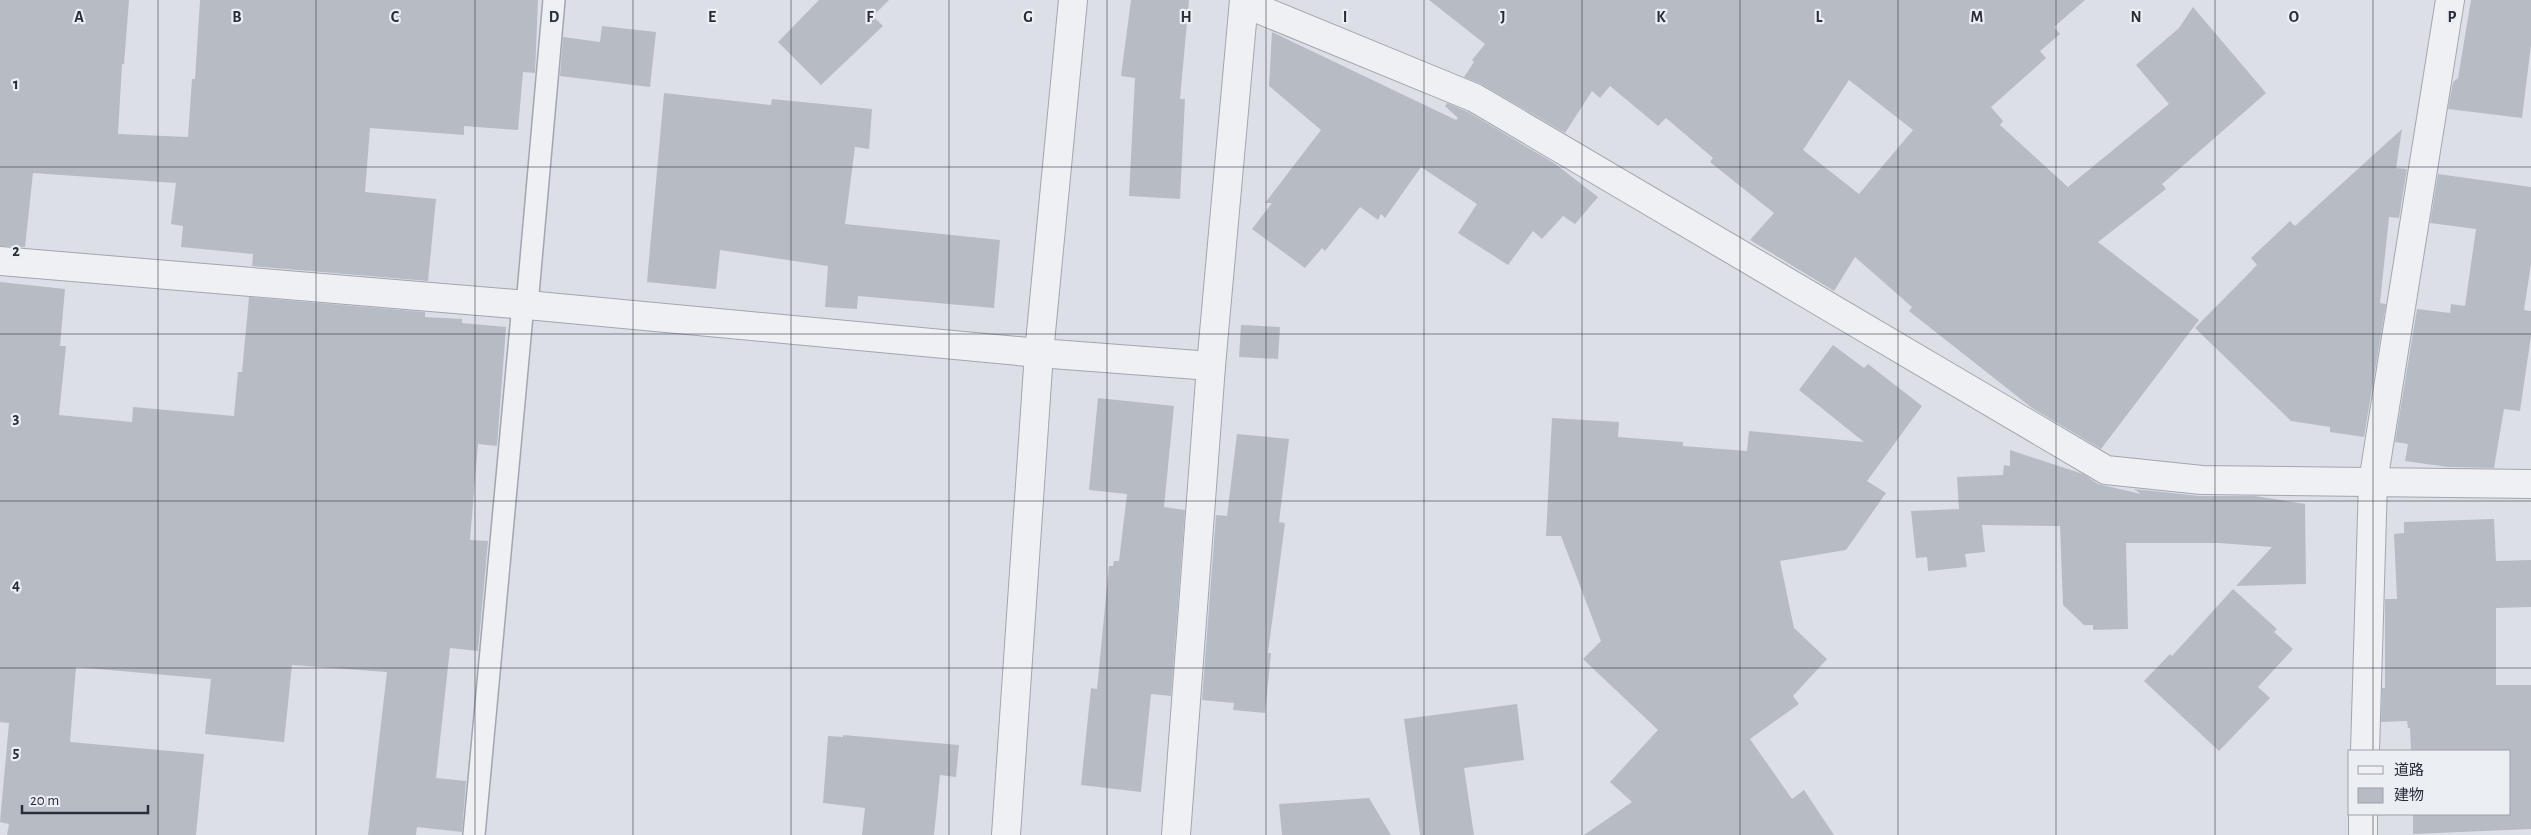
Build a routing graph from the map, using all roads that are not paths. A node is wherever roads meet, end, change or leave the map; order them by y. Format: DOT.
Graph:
graph roads {
  1 [pos="554,0"];
  2 [pos="1073,0"];
  3 [pos="2450,0"];
  4 [pos="1244,2"];
  5 [pos="0,261"];
  6 [pos="527,305"];
  7 [pos="1039,353"];
  8 [pos="1211,366"];
  9 [pos="2373,482"];
  10 [pos="2531,484"];
  11 [pos="2365,750"];
  12 [pos="2363,815"];
  13 [pos="474,835"];
  14 [pos="1006,835"];
  15 [pos="1176,835"];
  16 [pos="2362,835"];
  1 -- 6 [label="lane"];
  2 -- 7 [label="street"];
  3 -- 9 [label="street"];
  4 -- 8 [label="street"];
  4 -- 9 [label="street"];
  5 -- 6 [label="street"];
  6 -- 7 [label="street"];
  6 -- 13 [label="lane"];
  7 -- 8 [label="street"];
  7 -- 14 [label="street"];
  8 -- 15 [label="street"];
  9 -- 10 [label="street"];
  9 -- 11 [label="street"];
  12 -- 16 [label="street"];
}
